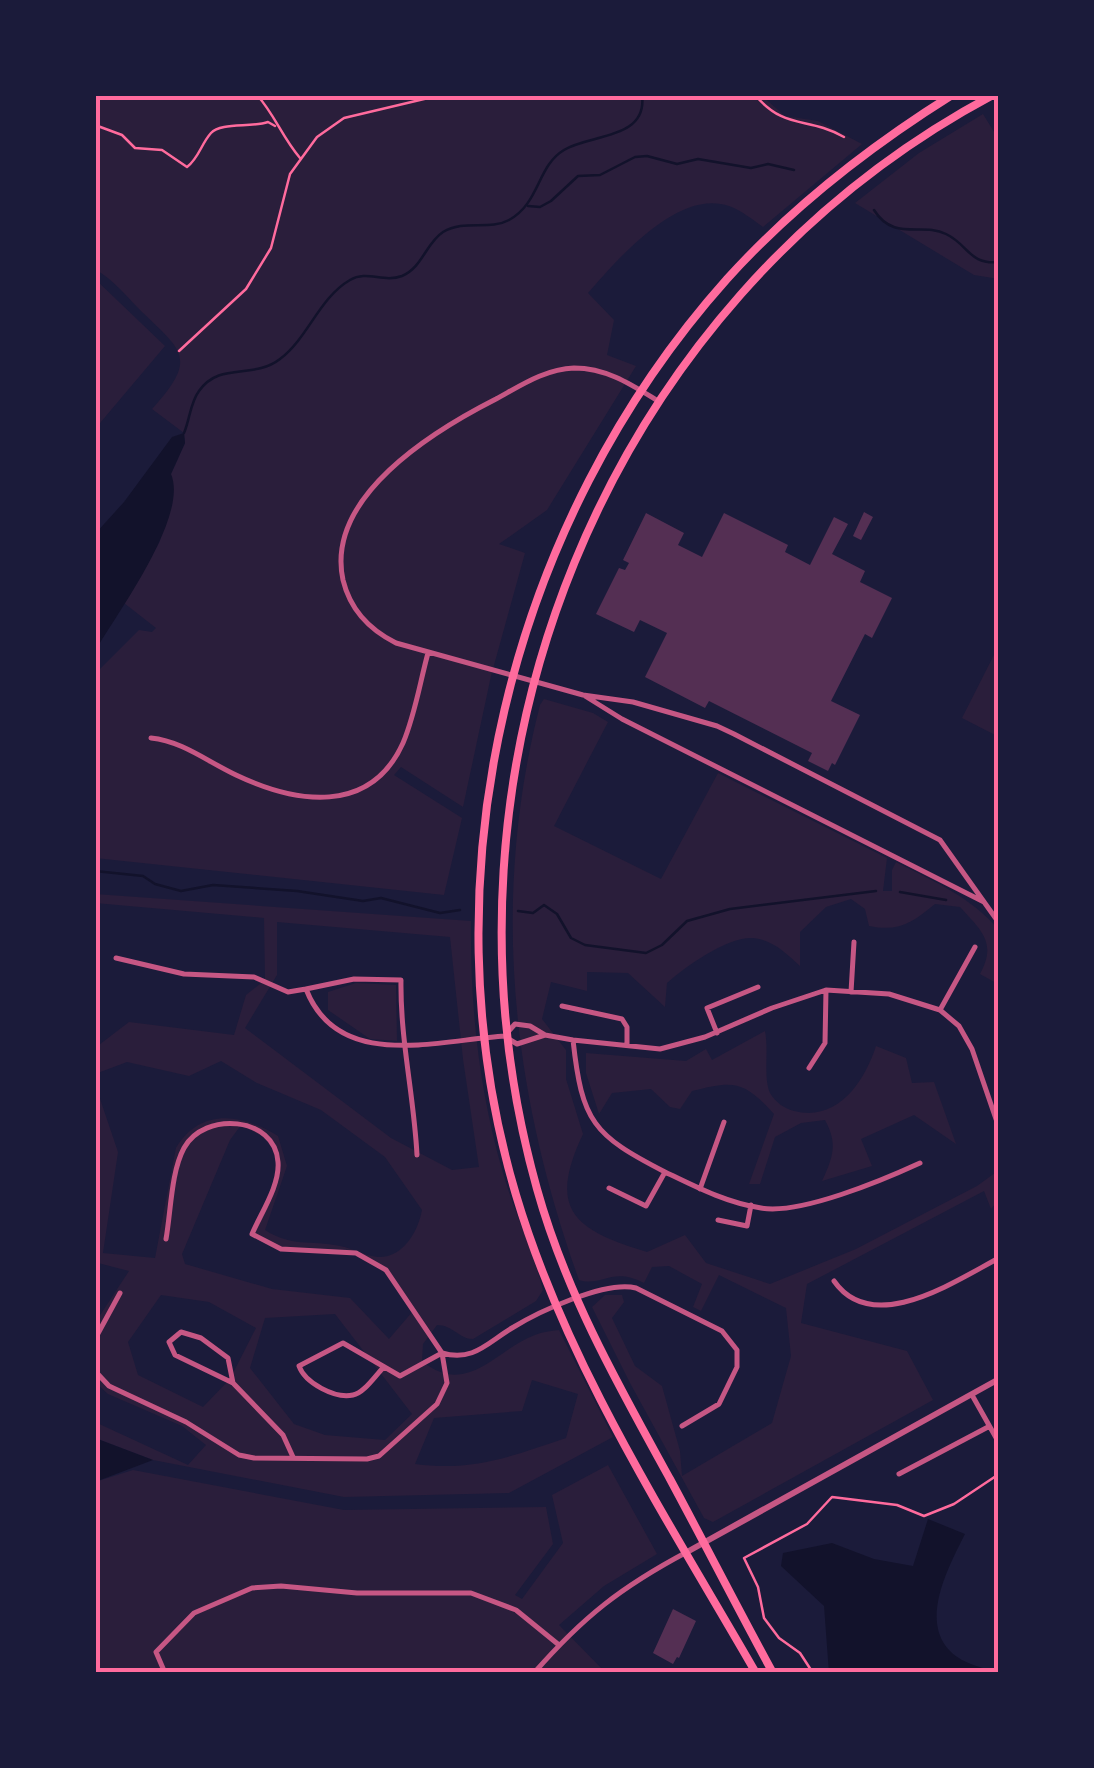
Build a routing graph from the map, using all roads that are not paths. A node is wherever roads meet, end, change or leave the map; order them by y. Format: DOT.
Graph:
graph roads {
  1 [pos="952,95"];
  2 [pos="993,95"];
  3 [pos="902,127"];
  4 [pos="914,143"];
  5 [pos="641,390"];
  6 [pos="658,401"];
  7 [pos="428,653"];
  8 [pos="513,675"];
  9 [pos="533,680"];
  10 [pos="583,694"];
  11 [pos="151,738"];
  12 [pos="988,904"];
  13 [pos="999,923"];
  14 [pos="854,942"];
  15 [pos="975,947"];
  16 [pos="116,958"];
  17 [pos="758,987"];
  18 [pos="306,989"];
  19 [pos="826,990"];
  20 [pos="850,992"];
  21 [pos="562,1006"];
  22 [pos="940,1010"];
  23 [pos="717,1033"];
  24 [pos="545,1034"];
  25 [pos="505,1036"];
  26 [pos="486,1038"];
  27 [pos="573,1040"];
  28 [pos="627,1045"];
  29 [pos="404,1046"];
  30 [pos="809,1068"];
  31 [pos="724,1122"];
  32 [pos="997,1122"];
  33 [pos="417,1155"];
  34 [pos="920,1163"];
  35 [pos="665,1172"];
  36 [pos="608,1188"];
  37 [pos="700,1190"];
  38 [pos="750,1206"];
  39 [pos="718,1220"];
  40 [pos="166,1239"];
  41 [pos="999,1258"];
  42 [pos="834,1281"];
  43 [pos="120,1294"];
  44 [pos="576,1299"];
  45 [pos="557,1307"];
  46 [pos="95,1339"];
  47 [pos="442,1353"];
  48 [pos="382,1368"];
  49 [pos="95,1371"];
  50 [pos="999,1379"];
  51 [pos="233,1382"];
  52 [pos="972,1394"];
  53 [pos="682,1426"];
  54 [pos="988,1428"];
  55 [pos="999,1443"];
  56 [pos="293,1458"];
  57 [pos="899,1474"];
  58 [pos="704,1543"];
  59 [pos="686,1552"];
  60 [pos="558,1645"];
  61 [pos="166,1673"];
  62 [pos="534,1673"];
  63 [pos="756,1673"];
  64 [pos="773,1673"];
  1 -- 3 [label="main road"];
  2 -- 4 [label="main road"];
  3 -- 4 [label="street"];
  3 -- 5 [label="main road"];
  4 -- 6 [label="main road"];
  5 -- 6 [label="street"];
  5 -- 7 [label="street"];
  5 -- 8 [label="main road"];
  6 -- 9 [label="main road"];
  7 -- 8 [label="street"];
  7 -- 11 [label="street"];
  8 -- 9 [label="street"];
  8 -- 26 [label="main road"];
  9 -- 10 [label="street"];
  9 -- 25 [label="main road"];
  10 -- 12 [label="street"];
  10 -- 12 [label="street"];
  12 -- 13 [label="street"];
  14 -- 20 [label="street"];
  15 -- 22 [label="street"];
  16 -- 18 [label="street"];
  17 -- 23 [label="street"];
  18 -- 29 [label="street"];
  18 -- 29 [label="street"];
  19 -- 20 [label="street"];
  19 -- 23 [label="street"];
  19 -- 30 [label="street"];
  20 -- 22 [label="street"];
  21 -- 28 [label="street"];
  22 -- 32 [label="street"];
  23 -- 28 [label="street"];
  24 -- 25 [label="street"];
  24 -- 25 [label="street"];
  24 -- 27 [label="street"];
  25 -- 26 [label="street"];
  25 -- 44 [label="main road"];
  26 -- 29 [label="street"];
  26 -- 45 [label="main road"];
  27 -- 28 [label="street"];
  27 -- 35 [label="street"];
  29 -- 33 [label="street"];
  31 -- 37 [label="street"];
  34 -- 38 [label="street"];
  35 -- 36 [label="street"];
  35 -- 37 [label="street"];
  37 -- 38 [label="street"];
  38 -- 39 [label="street"];
  40 -- 47 [label="street"];
  41 -- 42 [label="street"];
  43 -- 46 [label="street"];
  44 -- 45 [label="street"];
  44 -- 53 [label="street"];
  44 -- 58 [label="main road"];
  45 -- 47 [label="street"];
  45 -- 59 [label="main road"];
  47 -- 48 [label="street"];
  47 -- 56 [label="street"];
  48 -- 48 [label="street"];
  49 -- 56 [label="street"];
  50 -- 52 [label="street"];
  51 -- 51 [label="street"];
  51 -- 56 [label="street"];
  52 -- 54 [label="street"];
  52 -- 58 [label="street"];
  54 -- 55 [label="street"];
  54 -- 57 [label="street"];
  58 -- 59 [label="street"];
  58 -- 64 [label="main road"];
  59 -- 60 [label="street"];
  59 -- 63 [label="main road"];
  60 -- 61 [label="street"];
  60 -- 62 [label="street"];
}
